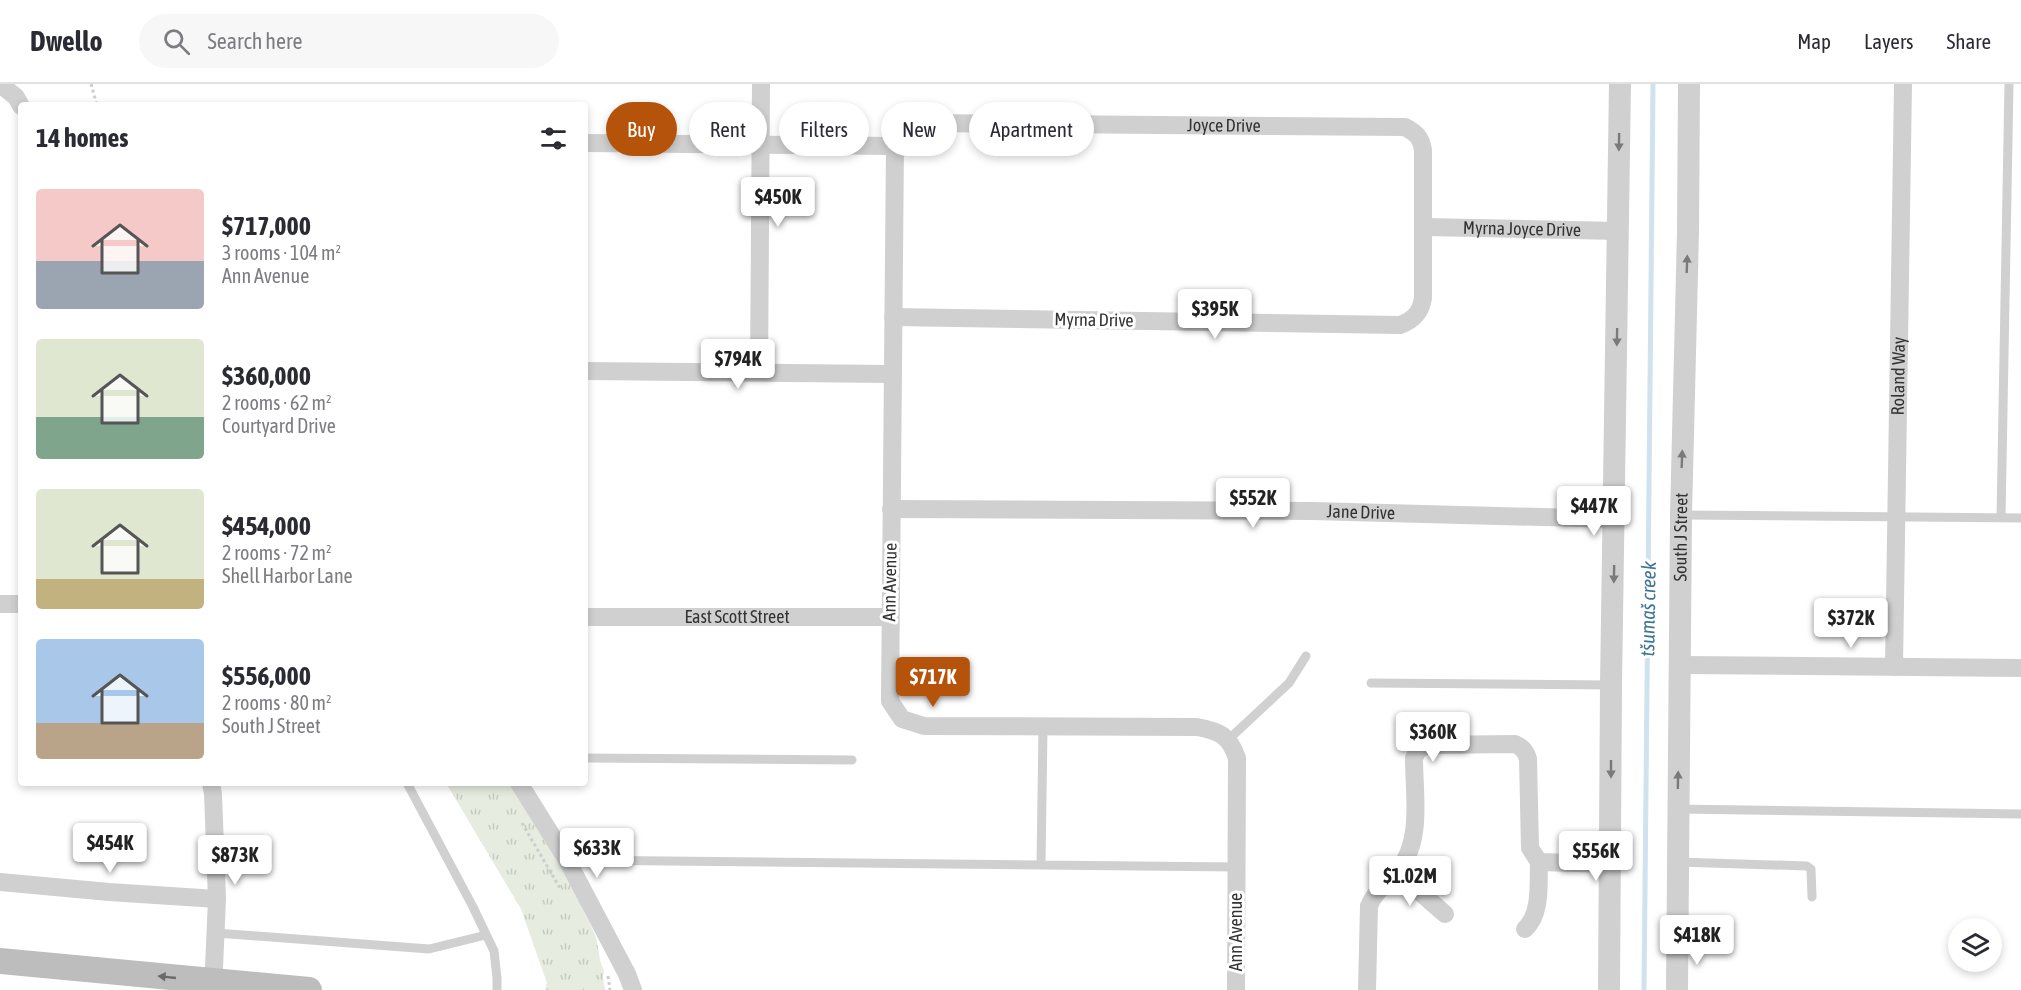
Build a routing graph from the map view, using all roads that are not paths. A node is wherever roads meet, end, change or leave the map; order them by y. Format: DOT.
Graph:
graph roads {
  1 [pos="0,84"];
  2 [pos="761,84"];
  3 [pos="1620,84"];
  4 [pos="1689,84"];
  5 [pos="1903,84"];
  6 [pos="2009,84"];
  7 [pos="19,102"];
  8 [pos="761,102"];
  9 [pos="957,123"];
  10 [pos="588,143"];
  11 [pos="689,144"];
  12 [pos="767,145"];
  13 [pos="881,146"];
  14 [pos="760,156"];
  15 [pos="895,156"];
  16 [pos="1424,227"];
  17 [pos="1618,231"];
  18 [pos="893,317"];
  19 [pos="588,371"];
  20 [pos="759,372"];
  21 [pos="892,374"];
  22 [pos="891,509"];
  23 [pos="1681,514"];
  24 [pos="1895,516"];
  25 [pos="2001,518"];
  26 [pos="2021,518"];
  27 [pos="1615,519"];
  28 [pos="0,604"];
  29 [pos="18,604"];
  30 [pos="588,617"];
  31 [pos="890,617"];
  32 [pos="1306,656"];
  33 [pos="1681,665"];
  34 [pos="1894,667"];
  35 [pos="2021,668"];
  36 [pos="1371,683"];
  37 [pos="1611,685"];
  38 [pos="1043,727"];
  39 [pos="1228,740"];
  40 [pos="588,758"];
  41 [pos="852,760"];
  42 [pos="212,786"];
  43 [pos="409,786"];
  44 [pos="521,786"];
  45 [pos="1678,809"];
  46 [pos="2021,814"];
  47 [pos="567,860"];
  48 [pos="1539,862"];
  49 [pos="1678,862"];
  50 [pos="1611,864"];
  51 [pos="1041,865"];
  52 [pos="1236,867"];
  53 [pos="1398,873"];
  54 [pos="0,882"];
  55 [pos="1812,897"];
  56 [pos="217,899"];
  57 [pos="1445,914"];
  58 [pos="1525,929"];
  59 [pos="216,933"];
  60 [pos="486,935"];
  61 [pos="0,961"];
  62 [pos="214,986"];
  63 [pos="309,990"];
  64 [pos="497,990"];
  65 [pos="633,990"];
  66 [pos="1236,990"];
  67 [pos="1367,990"];
  68 [pos="1609,990"];
  69 [pos="1677,990"];
  1 -- 7 [label="street"];
  2 -- 8 [label="street"];
  3 -- 17 [label="street, one-way"];
  23 -- 4 [label="street, South J Street, one-way"];
  5 -- 24 [label="street, Roland Way"];
  6 -- 25 [label="lane"];
  9 -- 16 [label="street, Joyce Drive"];
  10 -- 11 [label="street"];
  12 -- 13 [label="street"];
  14 -- 20 [label="street"];
  15 -- 18 [label="street, Ann Avenue"];
  16 -- 17 [label="street, Myrna Joyce Drive"];
  16 -- 18 [label="street, Myrna Drive"];
  17 -- 27 [label="street, one-way"];
  18 -- 21 [label="street, Ann Avenue"];
  19 -- 20 [label="street"];
  20 -- 21 [label="street"];
  21 -- 22 [label="street, Ann Avenue"];
  22 -- 27 [label="street, Jane Drive"];
  22 -- 31 [label="street, Ann Avenue"];
  23 -- 24 [label="lane"];
  23 -- 33 [label="street, South J Street"];
  24 -- 25 [label="lane"];
  24 -- 34 [label="street, Roland Way"];
  25 -- 26 [label="lane"];
  27 -- 37 [label="street, one-way"];
  28 -- 29 [label="street"];
  30 -- 31 [label="street, East Scott Street"];
  31 -- 38 [label="street, Ann Avenue"];
  32 -- 39 [label="lane"];
  33 -- 34 [label="street"];
  45 -- 33 [label="street, South J Street, one-way"];
  34 -- 35 [label="street"];
  36 -- 37 [label="lane"];
  37 -- 50 [label="street, one-way"];
  38 -- 39 [label="street, Ann Avenue"];
  38 -- 51 [label="lane"];
  39 -- 52 [label="street, Ann Avenue"];
  40 -- 41 [label="lane"];
  42 -- 56 [label="street"];
  43 -- 60 [label="lane"];
  44 -- 47 [label="street"];
  45 -- 46 [label="lane"];
  45 -- 49 [label="street, South J Street"];
  47 -- 51 [label="lane"];
  47 -- 65 [label="street"];
  48 -- 50 [label="street"];
  48 -- 53 [label="street"];
  48 -- 58 [label="street"];
  49 -- 55 [label="lane"];
  49 -- 69 [label="street, South J Street"];
  50 -- 68 [label="street"];
  51 -- 52 [label="lane"];
  52 -- 66 [label="street, Ann Avenue"];
  53 -- 57 [label="street"];
  53 -- 67 [label="street"];
  54 -- 56 [label="street"];
  56 -- 59 [label="street"];
  59 -- 60 [label="lane"];
  59 -- 62 [label="street"];
  60 -- 64 [label="lane"];
  62 -- 61 [label="main road, one-way"];
  62 -- 63 [label="main road"];
}
